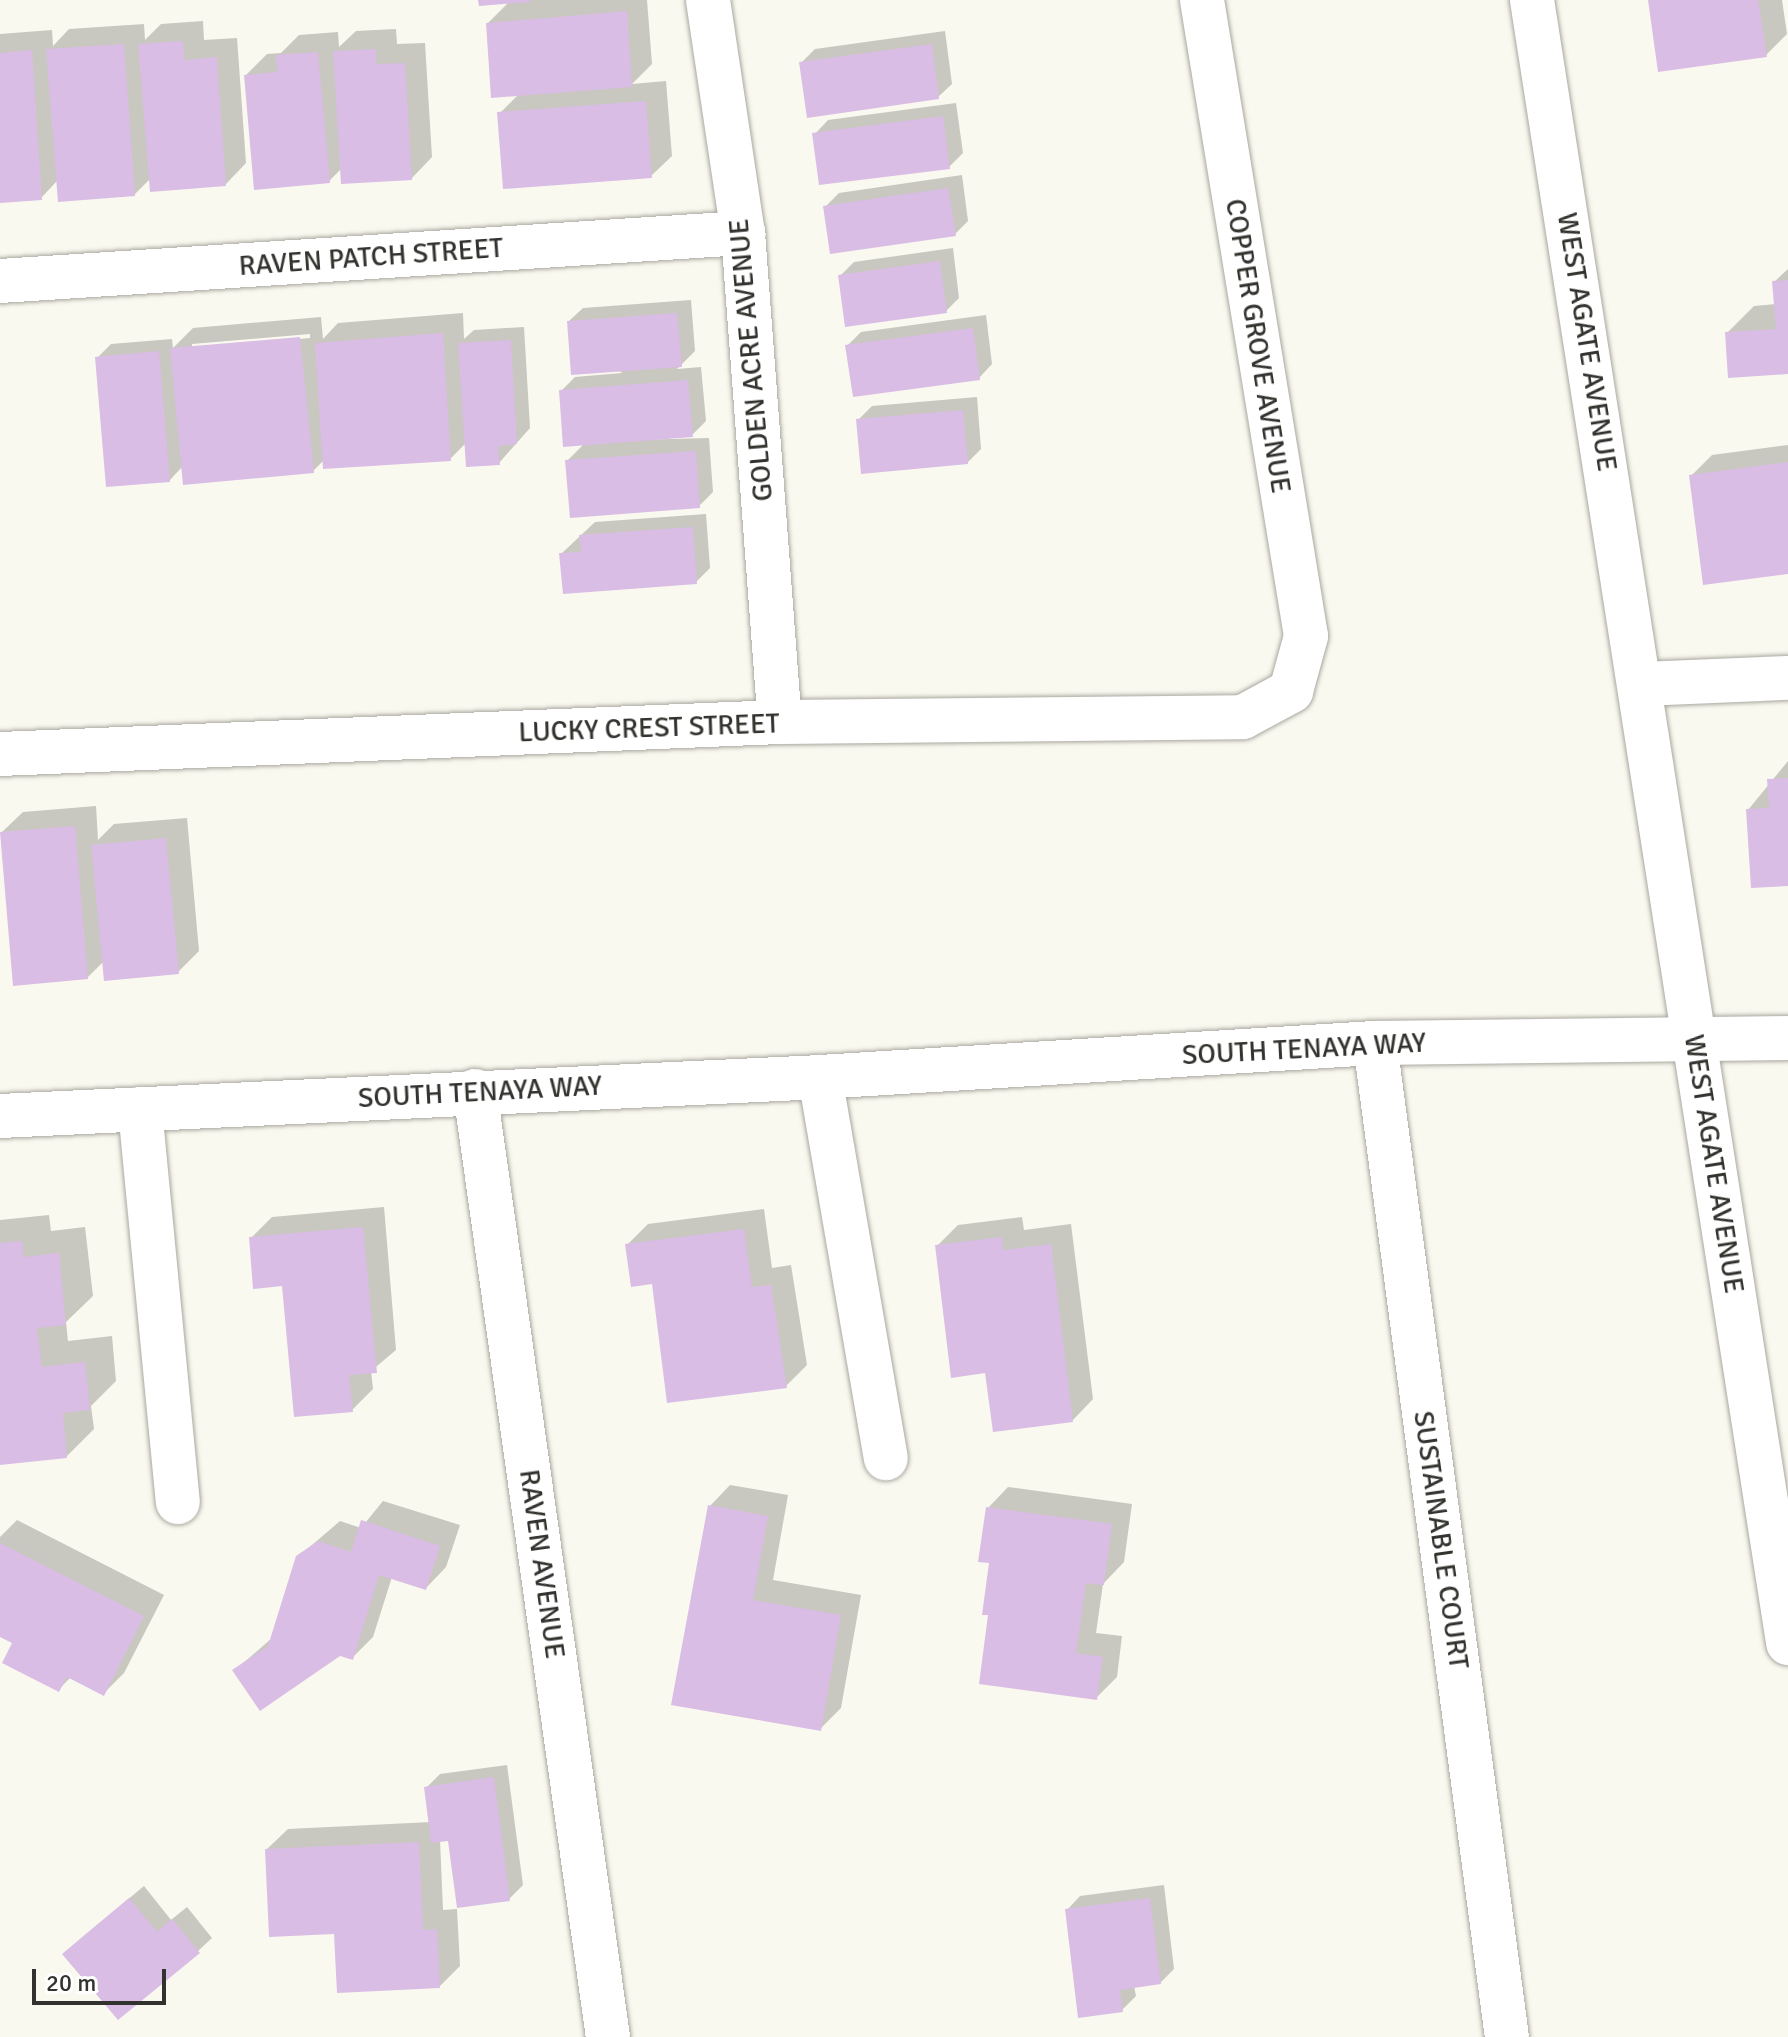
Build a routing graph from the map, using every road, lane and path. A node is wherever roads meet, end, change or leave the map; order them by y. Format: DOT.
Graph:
graph roads {
  1 [pos="708,0"];
  2 [pos="1202,0"];
  3 [pos="1532,0"];
  4 [pos="743,233"];
  5 [pos="0,281"];
  6 [pos="1788,678"];
  7 [pos="1642,684"];
  8 [pos="1291,691"];
  9 [pos="780,722"];
  10 [pos="0,754"];
  11 [pos="1788,1038"];
  12 [pos="1695,1040"];
  13 [pos="1375,1043"];
  14 [pos="820,1077"];
  15 [pos="475,1091"];
  16 [pos="140,1109"];
  17 [pos="0,1116"];
  18 [pos="886,1458"];
  19 [pos="178,1502"];
  20 [pos="1788,1643"];
  21 [pos="608,2037"];
  22 [pos="1507,2037"];
  1 -- 4 [label="street, GOLDEN ACRE AVENUE"];
  2 -- 8 [label="street, COPPER GROVE AVENUE"];
  3 -- 7 [label="street, WEST AGATE AVENUE"];
  4 -- 5 [label="street, RAVEN PATCH STREET"];
  4 -- 9 [label="street, GOLDEN ACRE AVENUE"];
  6 -- 7 [label="street"];
  7 -- 12 [label="street, WEST AGATE AVENUE"];
  8 -- 9 [label="street, LUCKY CREST STREET"];
  9 -- 10 [label="street, LUCKY CREST STREET"];
  11 -- 12 [label="street, SOUTH TENAYA WAY"];
  12 -- 13 [label="street, SOUTH TENAYA WAY"];
  12 -- 20 [label="street, WEST AGATE AVENUE"];
  13 -- 14 [label="street, SOUTH TENAYA WAY"];
  13 -- 22 [label="street, SUSTAINABLE COURT"];
  14 -- 15 [label="street, SOUTH TENAYA WAY"];
  14 -- 18 [label="street"];
  15 -- 16 [label="street, SOUTH TENAYA WAY"];
  15 -- 21 [label="street, RAVEN AVENUE"];
  16 -- 17 [label="street, SOUTH TENAYA WAY"];
  16 -- 19 [label="street"];
}
